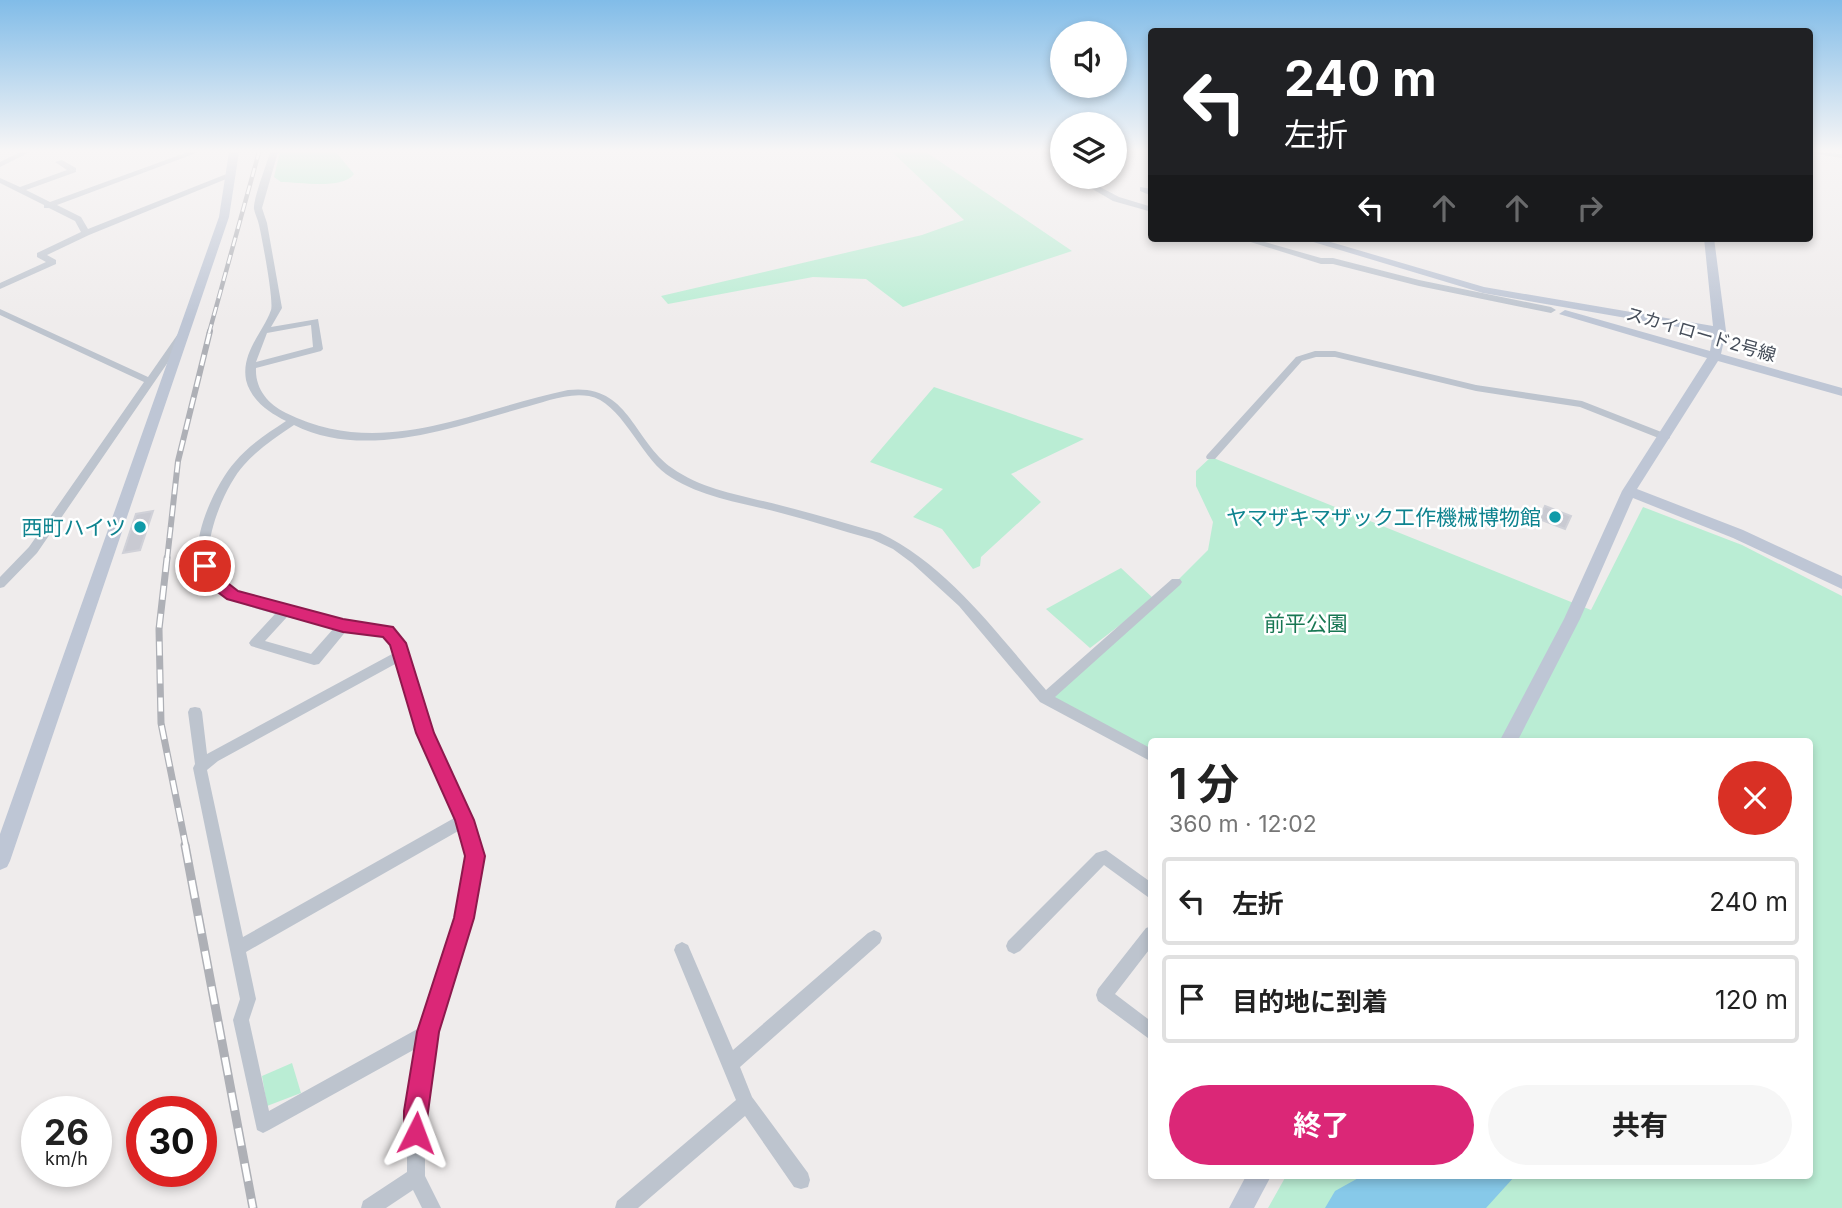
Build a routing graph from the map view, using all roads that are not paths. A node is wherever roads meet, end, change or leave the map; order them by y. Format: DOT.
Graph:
graph roads {
  1 [pos="53,208"];
  2 [pos="148,208"];
  3 [pos="226,208"];
  4 [pos="258,208"];
  5 [pos="86,233"];
  6 [pos="1256,242"];
  7 [pos="1319,242"];
  8 [pos="1709,242"];
  9 [pos="0,286"];
  10 [pos="1551,310"];
  11 [pos="0,312"];
  12 [pos="188,325"];
  13 [pos="264,331"];
  14 [pos="1720,331"];
  15 [pos="1715,355"];
  16 [pos="251,366"];
  17 [pos="149,381"];
  18 [pos="1842,391"];
  19 [pos="291,422"];
  20 [pos="1665,437"];
  21 [pos="1211,457"];
  22 [pos="1629,491"];
  23 [pos="1176,582"];
  24 [pos="1842,583"];
  25 [pos="0,584"];
  26 [pos="286,610"];
  27 [pos="343,626"];
  28 [pos="399,656"];
  29 [pos="1045,698"];
  30 [pos="195,712"];
  31 [pos="1510,738"];
  32 [pos="1148,754"];
  33 [pos="202,766"];
  34 [pos="464,820"];
  35 [pos="0,861"];
  36 [pos="1148,890"];
  37 [pos="874,938"];
  38 [pos="1148,938"];
  39 [pos="1013,946"];
  40 [pos="238,947"];
  41 [pos="682,950"];
  42 [pos="1148,1030"];
  43 [pos="428,1032"];
  44 [pos="730,1063"];
  45 [pos="747,1102"];
  46 [pos="416,1177"];
  47 [pos="1257,1179"];
  48 [pos="801,1181"];
  49 [pos="370,1208"];
  50 [pos="432,1208"];
  51 [pos="624,1208"];
  52 [pos="1241,1208"];
  1 -- 5 [label="street"];
  2 -- 5 [label="street"];
  3 -- 12 [label="street"];
  4 -- 13 [label="street"];
  5 -- 9 [label="street"];
  6 -- 10 [label="street"];
  7 -- 14 [label="street"];
  8 -- 14 [label="street"];
  10 -- 15 [label="street, スカイロード2号線"];
  11 -- 17 [label="street"];
  12 -- 17 [label="street"];
  12 -- 35 [label="street"];
  13 -- 16 [label="street"];
  13 -- 16 [label="street"];
  14 -- 15 [label="street"];
  15 -- 18 [label="street, スカイロード2号線"];
  15 -- 20 [label="street"];
  16 -- 19 [label="street"];
  17 -- 25 [label="street"];
  19 -- 26 [label="street"];
  19 -- 29 [label="street"];
  20 -- 21 [label="street"];
  20 -- 22 [label="street"];
  22 -- 24 [label="street"];
  22 -- 31 [label="street"];
  23 -- 29 [label="street"];
  26 -- 27 [label="street"];
  26 -- 27 [label="street"];
  27 -- 28 [label="street"];
  28 -- 33 [label="street"];
  28 -- 34 [label="street"];
  29 -- 32 [label="street"];
  30 -- 33 [label="street"];
  33 -- 40 [label="street"];
  34 -- 40 [label="street"];
  34 -- 43 [label="street"];
  36 -- 39 [label="street"];
  37 -- 44 [label="street"];
  38 -- 42 [label="street"];
  40 -- 43 [label="street"];
  41 -- 44 [label="street"];
  43 -- 46 [label="street"];
  44 -- 45 [label="street"];
  45 -- 48 [label="street"];
  45 -- 51 [label="street"];
  46 -- 49 [label="street"];
  46 -- 50 [label="street"];
  47 -- 52 [label="street"];
}
